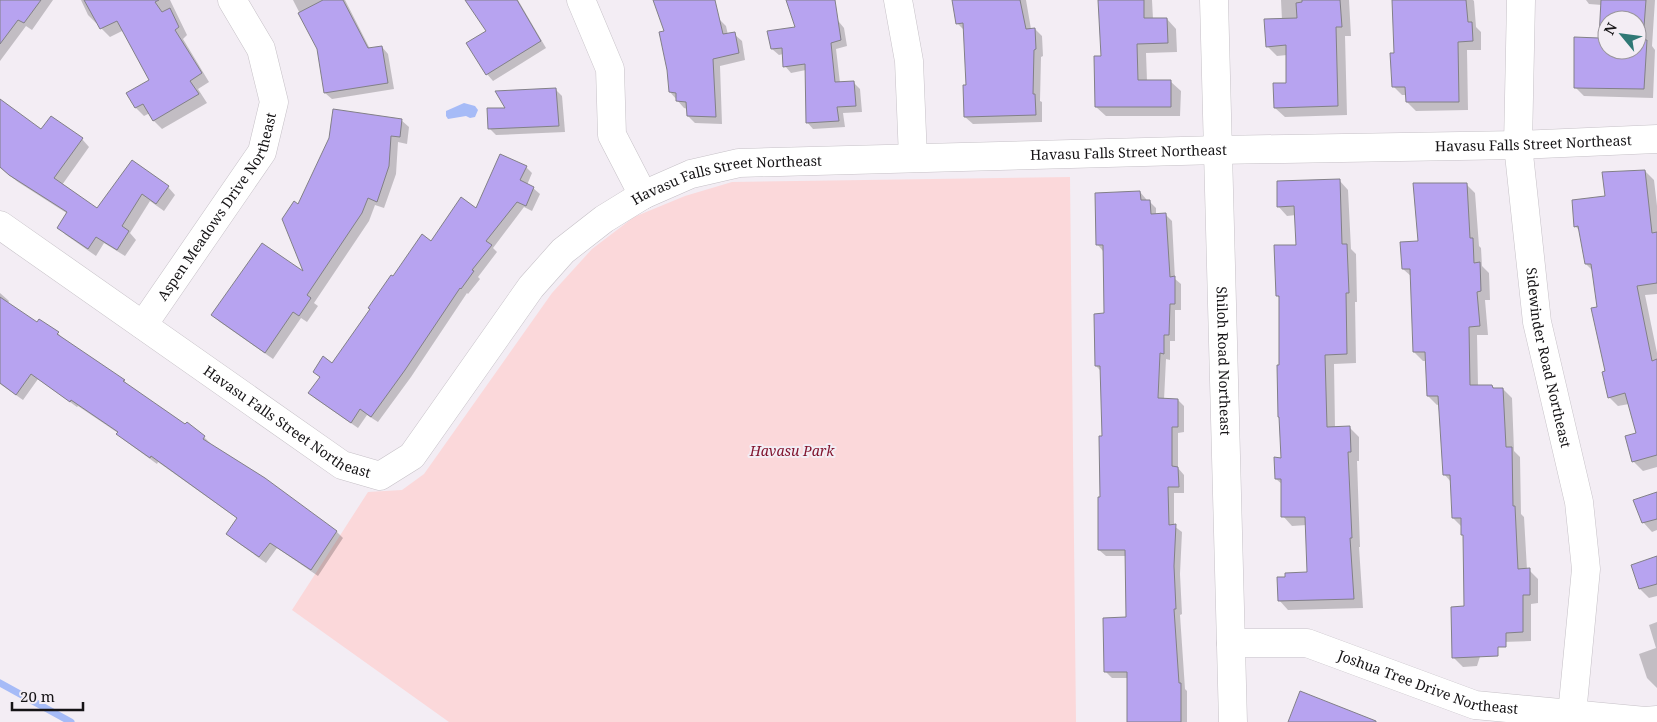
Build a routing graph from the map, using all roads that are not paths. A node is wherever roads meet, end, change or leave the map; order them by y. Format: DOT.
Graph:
graph roads {
  1 [pos="232,0"];
  2 [pos="581,0"];
  3 [pos="898,0"];
  4 [pos="1214,0"];
  5 [pos="1521,0"];
  6 [pos="1657,139"];
  7 [pos="1518,145"];
  8 [pos="1218,150"];
  9 [pos="913,158"];
  10 [pos="643,195"];
  11 [pos="0,225"];
  12 [pos="143,325"];
  13 [pos="1231,643"];
  14 [pos="1572,714"];
  15 [pos="1657,720"];
  16 [pos="1233,722"];
  1 -- 12 [label="street, Aspen Meadows Drive Northeast"];
  2 -- 10 [label="street"];
  3 -- 9 [label="street"];
  4 -- 8 [label="street, Shiloh Road Northeast"];
  5 -- 7 [label="street, Sidewinder Road Northeast"];
  6 -- 7 [label="street, Havasu Falls Street Northeast"];
  7 -- 8 [label="street, Havasu Falls Street Northeast"];
  7 -- 14 [label="street, Sidewinder Road Northeast"];
  8 -- 9 [label="street, Havasu Falls Street Northeast"];
  8 -- 13 [label="street, Shiloh Road Northeast"];
  9 -- 10 [label="street, Havasu Falls Street Northeast"];
  10 -- 12 [label="street, Havasu Falls Street Northeast"];
  11 -- 12 [label="street, Havasu Falls Street Northeast"];
  13 -- 14 [label="street, Joshua Tree Drive Northeast"];
  13 -- 16 [label="street, Shiloh Road Northeast"];
  14 -- 15 [label="street, Joshua Tree Drive Northeast"];
}
